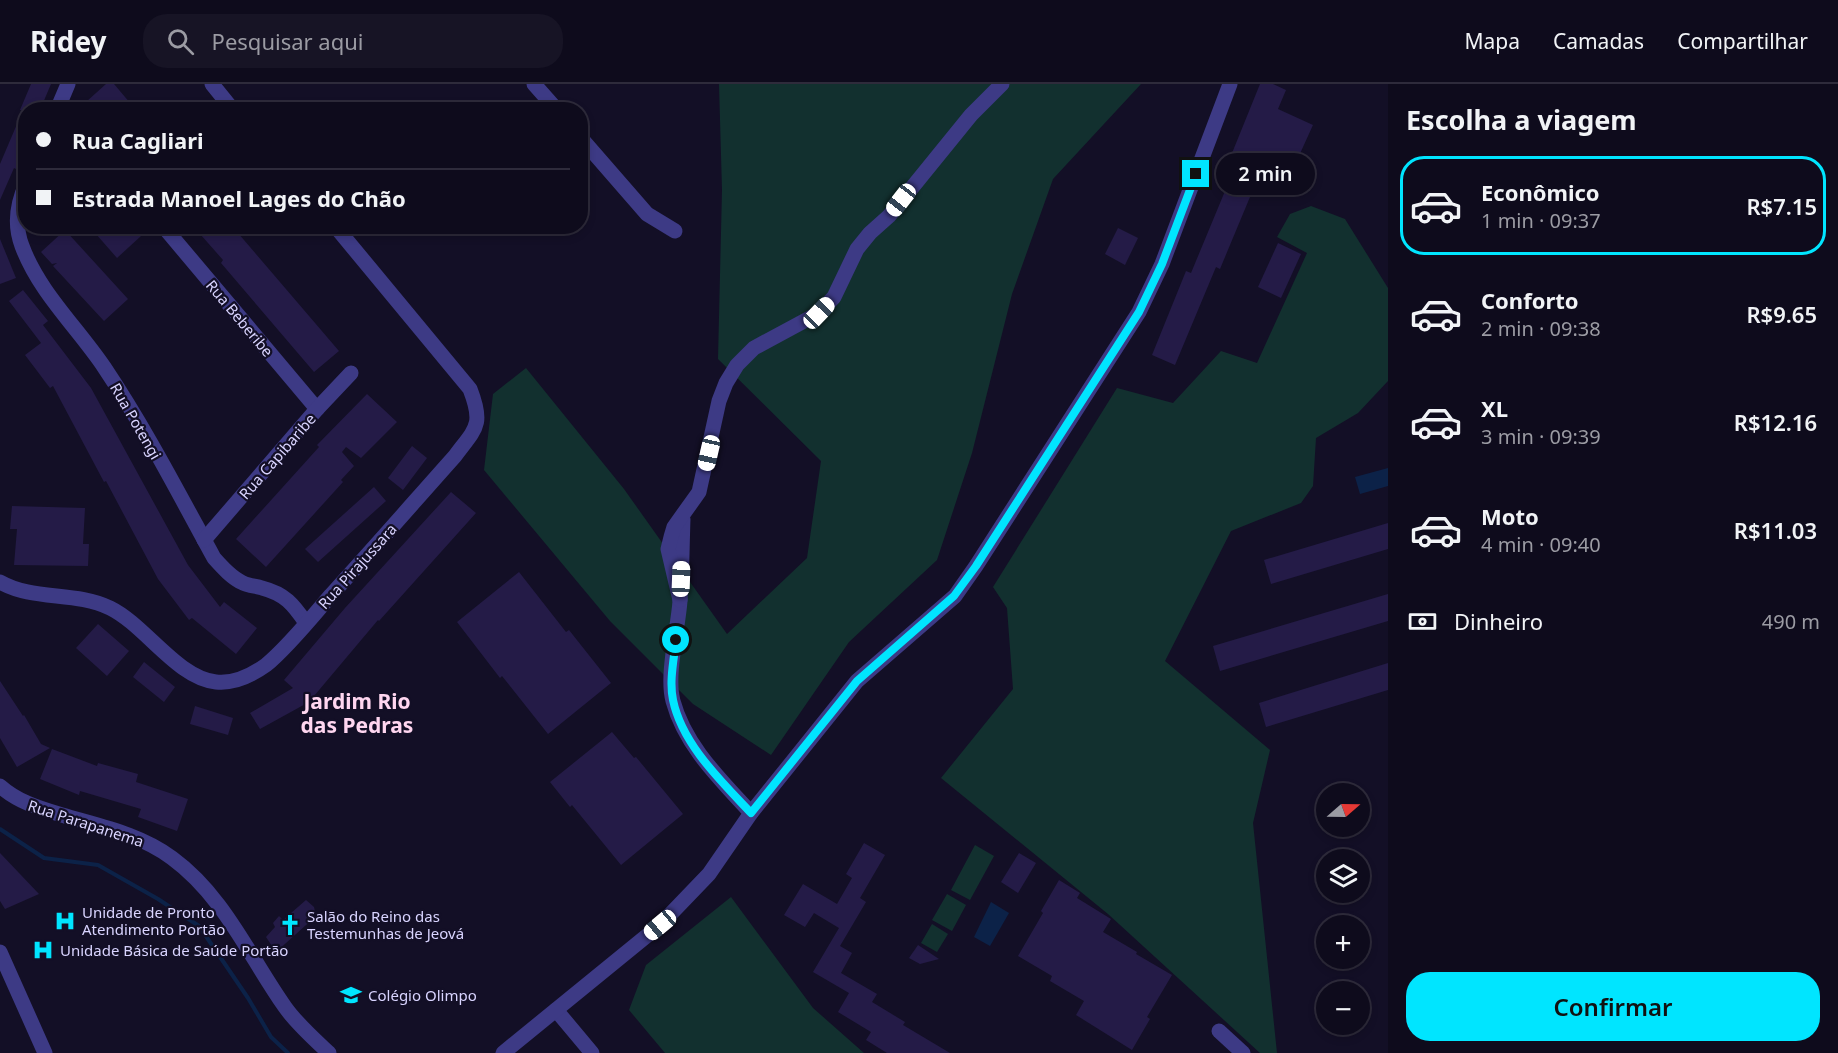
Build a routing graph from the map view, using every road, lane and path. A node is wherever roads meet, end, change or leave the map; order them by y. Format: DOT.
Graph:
graph roads {
  1 [pos="68,84"];
  2 [pos="212,84"];
  3 [pos="534,84"];
  4 [pos="1002,84"];
  5 [pos="1230,84"];
  6 [pos="63,102"];
  7 [pos="227,102"];
  8 [pos="550,102"];
  9 [pos="588,146"];
  10 [pos="18,210"];
  11 [pos="18,231"];
  12 [pos="675,231"];
  13 [pos="19,234"];
  14 [pos="170,234"];
  15 [pos="342,234"];
  16 [pos="351,373"];
  17 [pos="317,409"];
  18 [pos="683,515"];
  19 [pos="204,540"];
  20 [pos="0,582"];
  21 [pos="680,600"];
  22 [pos="306,623"];
  23 [pos="0,786"];
  24 [pos="751,813"];
  25 [pos="0,952"];
  26 [pos="556,1010"];
  27 [pos="1219,1031"];
  28 [pos="45,1053"];
  29 [pos="329,1053"];
  30 [pos="503,1053"];
  31 [pos="592,1053"];
  32 [pos="1243,1053"];
  1 -- 6 [label="street"];
  2 -- 7 [label="street"];
  3 -- 8 [label="street"];
  4 -- 18 [label="street"];
  5 -- 24 [label="street"];
  9 -- 12 [label="street"];
  10 -- 11 [label="street, Rua Potengi"];
  13 -- 19 [label="street, Rua Potengi"];
  14 -- 17 [label="street, Rua Beberibe"];
  15 -- 22 [label="street, Rua Pirajussara"];
  16 -- 17 [label="street, Rua Capibaribe"];
  17 -- 19 [label="street, Rua Capibaribe"];
  18 -- 21 [label="street"];
  18 -- 21 [label="street"];
  19 -- 22 [label="street, Rua Potengi"];
  20 -- 22 [label="street, Rua Pirajussara"];
  21 -- 24 [label="street"];
  23 -- 29 [label="street, Rua Parapanema"];
  24 -- 26 [label="street"];
  25 -- 28 [label="street"];
  26 -- 30 [label="street"];
  26 -- 31 [label="street"];
  27 -- 32 [label="street"];
}
